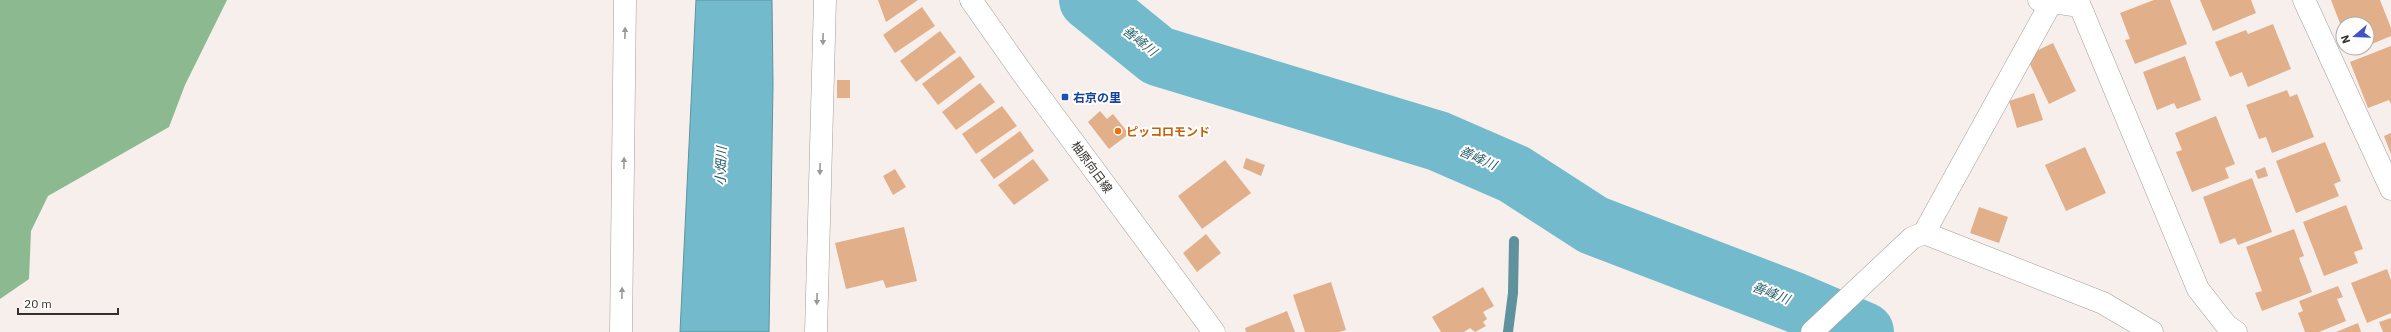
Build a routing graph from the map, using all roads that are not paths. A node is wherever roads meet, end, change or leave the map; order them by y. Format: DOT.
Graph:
graph roads {
  1 [pos="626,0"];
  2 [pos="825,0"];
  3 [pos="971,0"];
  4 [pos="2304,0"];
  5 [pos="2045,2"];
  6 [pos="2083,2"];
  7 [pos="2391,189"];
  8 [pos="1918,235"];
  9 [pos="621,332"];
  10 [pos="816,332"];
  11 [pos="1214,332"];
  12 [pos="1812,332"];
  13 [pos="2152,332"];
  14 [pos="2236,332"];
  9 -- 1 [label="street, one-way"];
  2 -- 10 [label="street, one-way"];
  3 -- 11 [label="street, 柚原向日線"];
  4 -- 7 [label="street"];
  5 -- 6 [label="street"];
  5 -- 8 [label="street"];
  6 -- 14 [label="street"];
  8 -- 12 [label="street"];
  8 -- 13 [label="street"];
}
